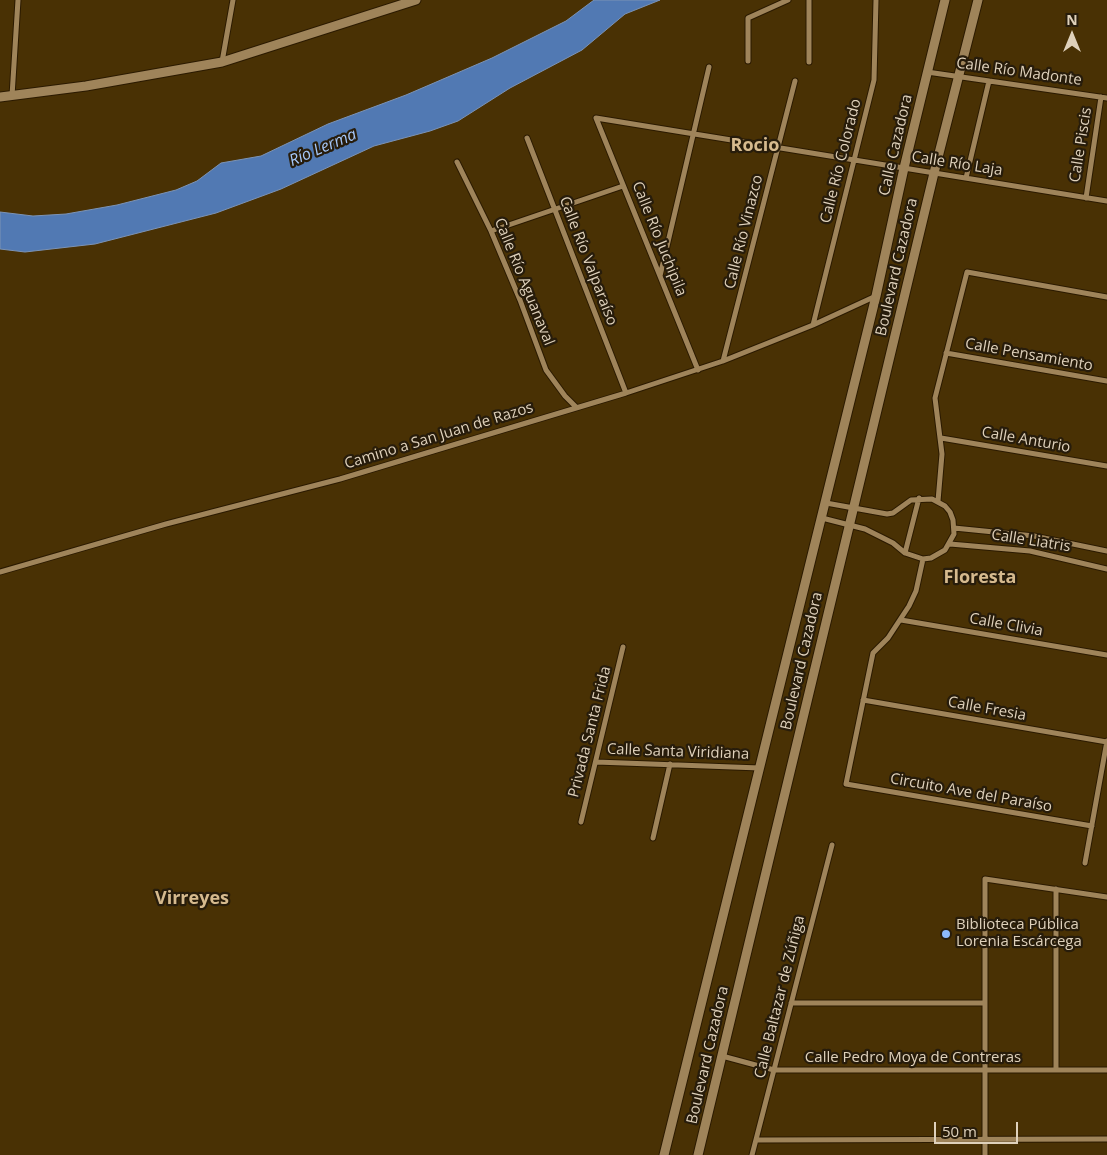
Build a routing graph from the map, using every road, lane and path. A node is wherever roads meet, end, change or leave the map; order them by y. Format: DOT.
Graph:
graph roads {
  1 [pos="18,0"];
  2 [pos="233,0"];
  3 [pos="416,0"];
  4 [pos="788,0"];
  5 [pos="809,0"];
  6 [pos="876,0"];
  7 [pos="945,0"];
  8 [pos="978,0"];
  9 [pos="748,61"];
  10 [pos="222,62"];
  11 [pos="810,62"];
  12 [pos="709,67"];
  13 [pos="927,72"];
  14 [pos="958,76"];
  15 [pos="795,81"];
  16 [pos="989,81"];
  17 [pos="0,96"];
  18 [pos="12,96"];
  19 [pos="1104,97"];
  20 [pos="596,118"];
  21 [pos="694,134"];
  22 [pos="527,138"];
  23 [pos="778,148"];
  24 [pos="854,160"];
  25 [pos="457,162"];
  26 [pos="904,168"];
  27 [pos="934,173"];
  28 [pos="966,178"];
  29 [pos="623,186"];
  30 [pos="1086,198"];
  31 [pos="1107,201"];
  32 [pos="555,209"];
  33 [pos="491,231"];
  34 [pos="660,277"];
  35 [pos="876,296"];
  36 [pos="1107,297"];
  37 [pos="813,325"];
  38 [pos="946,354"];
  39 [pos="723,361"];
  40 [pos="698,370"];
  41 [pos="1107,381"];
  42 [pos="626,393"];
  43 [pos="576,407"];
  44 [pos="941,438"];
  45 [pos="1107,466"];
  46 [pos="919,498"];
  47 [pos="938,501"];
  48 [pos="826,503"];
  49 [pos="853,509"];
  50 [pos="822,518"];
  51 [pos="849,525"];
  52 [pos="954,528"];
  53 [pos="950,544"];
  54 [pos="1107,551"];
  55 [pos="905,553"];
  56 [pos="923,559"];
  57 [pos="1107,569"];
  58 [pos="0,572"];
  59 [pos="901,620"];
  60 [pos="623,647"];
  61 [pos="1107,655"];
  62 [pos="864,700"];
  63 [pos="1107,741"];
  64 [pos="596,762"];
  65 [pos="670,764"];
  66 [pos="760,768"];
  67 [pos="581,822"];
  68 [pos="1092,826"];
  69 [pos="653,838"];
  70 [pos="832,845"];
  71 [pos="1085,863"];
  72 [pos="1056,889"];
  73 [pos="1107,897"];
  74 [pos="791,1003"];
  75 [pos="985,1003"];
  76 [pos="722,1056"];
  77 [pos="774,1070"];
  78 [pos="985,1070"];
  79 [pos="1056,1070"];
  80 [pos="1107,1070"];
  81 [pos="985,1139"];
  82 [pos="1107,1139"];
  83 [pos="756,1140"];
  84 [pos="664,1155"];
  85 [pos="698,1155"];
  86 [pos="752,1155"];
  87 [pos="985,1155"];
  1 -- 18 [label="street"];
  2 -- 10 [label="street"];
  3 -- 10 [label="street"];
  4 -- 9 [label="street"];
  5 -- 11 [label="street"];
  6 -- 24 [label="street, Calle Río Colorado"];
  7 -- 13 [label="street, Calle Cazadora"];
  8 -- 14 [label="street"];
  10 -- 18 [label="street"];
  12 -- 21 [label="street"];
  13 -- 14 [label="street, Calle Río Madonte"];
  13 -- 26 [label="street, Calle Cazadora"];
  14 -- 16 [label="street, Calle Río Madonte"];
  14 -- 27 [label="street"];
  15 -- 23 [label="street, Calle Río Vinazco"];
  16 -- 19 [label="street, Calle Río Madonte"];
  16 -- 28 [label="street"];
  17 -- 18 [label="street"];
  19 -- 30 [label="street, Calle Piscis"];
  20 -- 21 [label="street, Calle Río Laja"];
  20 -- 29 [label="street, Calle Río Juchipila"];
  21 -- 23 [label="street, Calle Río Laja"];
  21 -- 34 [label="street"];
  22 -- 32 [label="street, Calle Río Valparaíso"];
  23 -- 24 [label="street, Calle Río Laja"];
  23 -- 39 [label="street, Calle Río Vinazco"];
  24 -- 26 [label="street, Calle Río Laja"];
  24 -- 37 [label="street, Calle Río Colorado"];
  25 -- 33 [label="street, Calle Río Aguanaval"];
  26 -- 27 [label="street, Calle Río Laja"];
  26 -- 35 [label="street, Calle Cazadora"];
  27 -- 28 [label="street, Calle Río Laja"];
  27 -- 49 [label="street, Boulevard Cazadora"];
  28 -- 30 [label="street, Calle Río Laja"];
  29 -- 32 [label="street"];
  29 -- 34 [label="street, Calle Río Juchipila"];
  30 -- 31 [label="street, Calle Río Laja"];
  32 -- 33 [label="street"];
  32 -- 42 [label="street, Calle Río Valparaíso"];
  33 -- 43 [label="street, Calle Río Aguanaval"];
  34 -- 40 [label="street, Calle Río Juchipila"];
  35 -- 37 [label="street, Camino a San Juan de Razos"];
  35 -- 48 [label="street, Boulevard Cazadora"];
  36 -- 38 [label="street"];
  37 -- 39 [label="street, Camino a San Juan de Razos"];
  38 -- 41 [label="street, Calle Pensamiento"];
  38 -- 44 [label="street"];
  39 -- 40 [label="street, Camino a San Juan de Razos"];
  40 -- 42 [label="street, Camino a San Juan de Razos"];
  42 -- 43 [label="street, Camino a San Juan de Razos"];
  43 -- 58 [label="street, Camino a San Juan de Razos"];
  44 -- 45 [label="street, Calle Anturio"];
  44 -- 47 [label="street"];
  46 -- 47 [label="street"];
  46 -- 49 [label="street"];
  46 -- 55 [label="street"];
  47 -- 52 [label="street"];
  48 -- 49 [label="street"];
  48 -- 50 [label="street, Boulevard Cazadora"];
  49 -- 51 [label="street, Boulevard Cazadora"];
  50 -- 51 [label="street"];
  50 -- 66 [label="street, Boulevard Cazadora"];
  51 -- 55 [label="street"];
  51 -- 76 [label="street, Boulevard Cazadora"];
  52 -- 53 [label="street"];
  52 -- 54 [label="street, Calle Liatris"];
  53 -- 56 [label="street"];
  53 -- 57 [label="street, Calle Liatris"];
  55 -- 56 [label="street"];
  56 -- 59 [label="street"];
  59 -- 61 [label="street, Calle Clivia"];
  59 -- 62 [label="street"];
  60 -- 64 [label="street, Privada Santa Frida"];
  62 -- 63 [label="street, Calle Fresia"];
  62 -- 68 [label="street, Circuito Ave del Paraíso"];
  63 -- 68 [label="street"];
  64 -- 65 [label="street, Calle Santa Viridiana"];
  64 -- 67 [label="street, Privada Santa Frida"];
  65 -- 66 [label="street, Calle Santa Viridiana"];
  65 -- 69 [label="street"];
  66 -- 84 [label="street, Boulevard Cazadora"];
  68 -- 71 [label="street"];
  70 -- 74 [label="street, Calle Baltazar de Zúñiga"];
  72 -- 73 [label="street"];
  72 -- 75 [label="street"];
  72 -- 79 [label="street"];
  74 -- 75 [label="street"];
  74 -- 77 [label="street, Calle Baltazar de Zúñiga"];
  75 -- 78 [label="street"];
  76 -- 77 [label="street, Calle Pedro Moya de Contreras"];
  76 -- 85 [label="street, Boulevard Cazadora"];
  77 -- 78 [label="street, Calle Pedro Moya de Contreras"];
  77 -- 83 [label="street, Calle Baltazar de Zúñiga"];
  78 -- 79 [label="street, Calle Pedro Moya de Contreras"];
  78 -- 81 [label="street"];
  79 -- 80 [label="street, Calle Pedro Moya de Contreras"];
  81 -- 82 [label="street"];
  81 -- 83 [label="street"];
  81 -- 87 [label="street"];
  83 -- 86 [label="street, Calle Baltazar de Zúñiga"];
}
